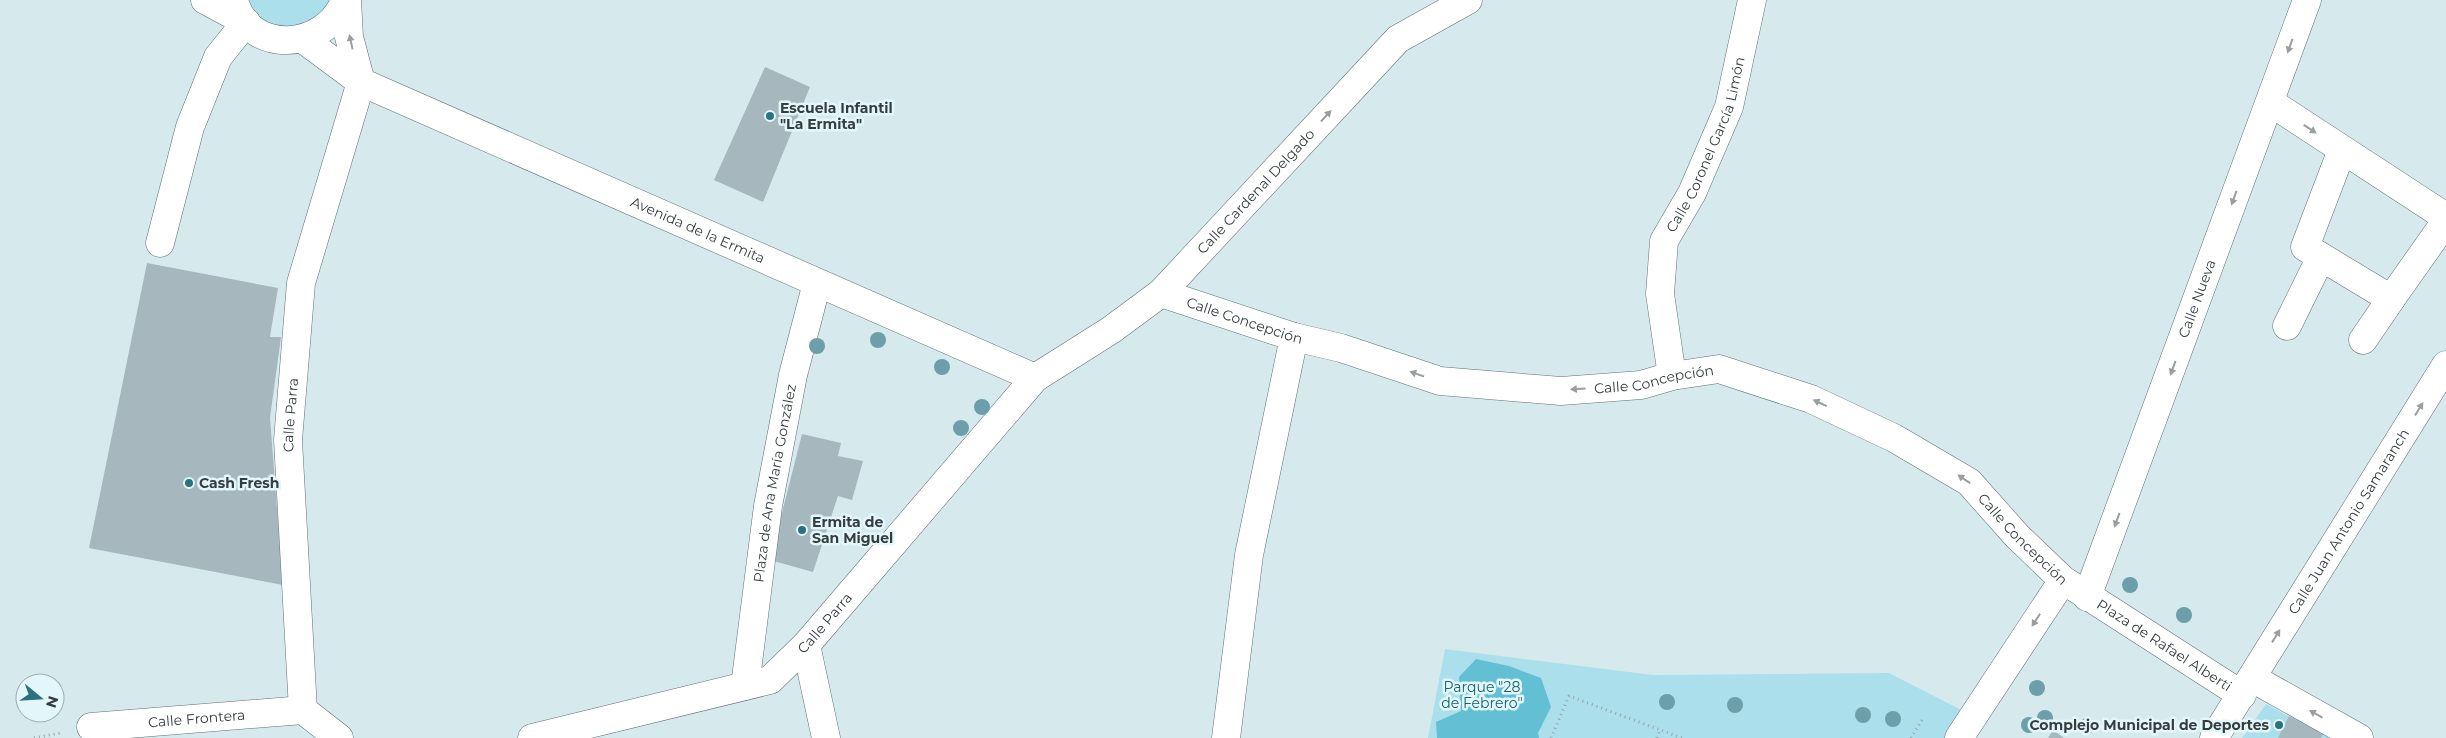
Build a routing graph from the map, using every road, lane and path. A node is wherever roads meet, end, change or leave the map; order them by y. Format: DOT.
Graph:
graph roads {
  1 [pos="205,0"];
  2 [pos="346,0"];
  3 [pos="1468,0"];
  4 [pos="1752,0"];
  5 [pos="2307,0"];
  6 [pos="240,11"];
  7 [pos="303,39"];
  8 [pos="360,82"];
  9 [pos="2270,102"];
  10 [pos="2342,150"];
  11 [pos="2446,219"];
  12 [pos="160,243"];
  13 [pos="2321,257"];
  14 [pos="817,283"];
  15 [pos="1161,293"];
  16 [pos="2390,299"];
  17 [pos="2287,326"];
  18 [pos="1294,337"];
  19 [pos="2363,340"];
  20 [pos="1672,376"];
  21 [pos="1035,378"];
  22 [pos="2442,380"];
  23 [pos="2063,580"];
  24 [pos="2087,597"];
  25 [pos="806,645"];
  26 [pos="746,686"];
  27 [pos="2247,687"];
  28 [pos="303,710"];
  29 [pos="1924,717"];
  30 [pos="92,727"];
  31 [pos="1660,730"];
  32 [pos="339,738"];
  33 [pos="532,738"];
  34 [pos="826,738"];
  35 [pos="1226,738"];
  36 [pos="1551,738"];
  37 [pos="1657,738"];
  38 [pos="1682,738"];
  39 [pos="1911,738"];
  40 [pos="1959,738"];
  41 [pos="2214,738"];
  42 [pos="2359,738"];
  1 -- 6 [label="street"];
  2 -- 7 [label="street"];
  8 -- 2 [label="street, one-way"];
  15 -- 3 [label="street, Calle Cardenal Delgado, one-way"];
  4 -- 20 [label="street, Calle Coronel García Limón"];
  5 -- 9 [label="street, Calle Nueva, one-way"];
  6 -- 7 [label="street"];
  6 -- 12 [label="street"];
  7 -- 8 [label="street, Avenida de la Ermita"];
  8 -- 14 [label="street, Avenida de la Ermita"];
  8 -- 28 [label="street, Calle Parra"];
  9 -- 10 [label="street, one-way"];
  9 -- 24 [label="street, Calle Nueva, one-way"];
  10 -- 11 [label="street"];
  10 -- 13 [label="street"];
  11 -- 16 [label="street"];
  13 -- 16 [label="street"];
  13 -- 17 [label="street"];
  14 -- 21 [label="street, Avenida de la Ermita"];
  14 -- 26 [label="street, Plaza de Ana María González"];
  15 -- 18 [label="street, Calle Concepción"];
  15 -- 21 [label="street, Calle Cardenal Delgado"];
  16 -- 19 [label="street"];
  20 -- 18 [label="street, Calle Concepción, one-way"];
  18 -- 35 [label="street"];
  23 -- 20 [label="street, Calle Concepción, one-way"];
  21 -- 25 [label="street, Calle Parra"];
  27 -- 22 [label="street, Calle Juan Antonio Samaranch, one-way"];
  23 -- 24 [label="street, Calle Concepción"];
  23 -- 40 [label="street, one-way"];
  24 -- 27 [label="street, Plaza de Rafael Alberti"];
  25 -- 26 [label="street, Calle Parra"];
  25 -- 34 [label="street"];
  26 -- 33 [label="street, Calle Parra"];
  27 -- 41 [label="street, Calle Juan Antonio Samaranch"];
  42 -- 27 [label="street, Plaza de Rafael Alberti, one-way"];
  28 -- 30 [label="street, Calle Frontera"];
  28 -- 32 [label="street"];
  29 -- 39 [label="path"];
  31 -- 36 [label="path"];
  31 -- 37 [label="path"];
  31 -- 38 [label="path"];
}
